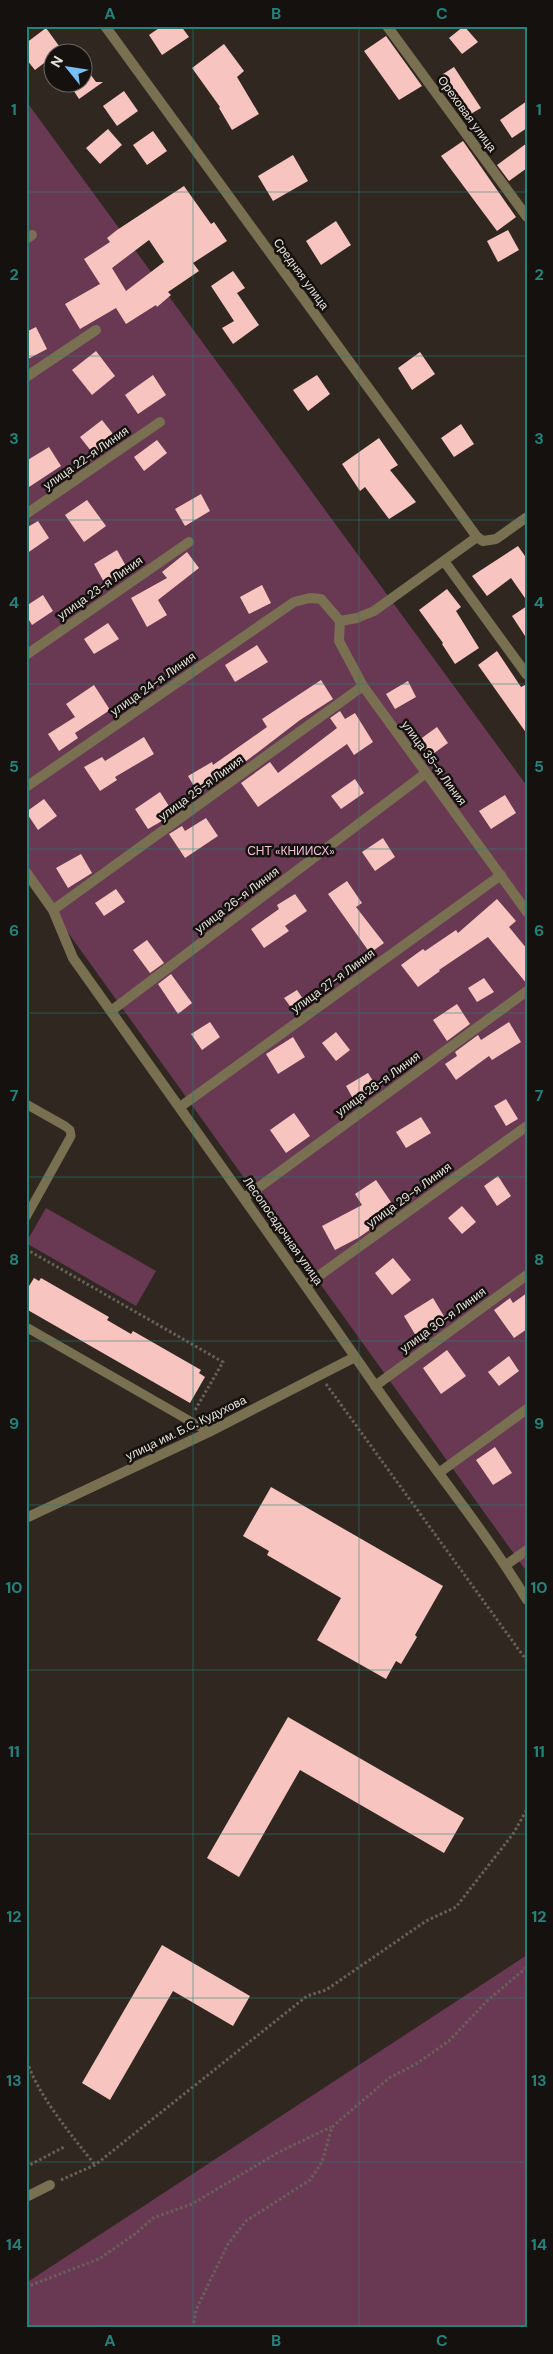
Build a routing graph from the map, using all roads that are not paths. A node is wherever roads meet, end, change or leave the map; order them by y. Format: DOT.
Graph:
graph roads {
  1 [pos="105,26"];
  2 [pos="387,26"];
  3 [pos="527,217"];
  4 [pos="96,330"];
  5 [pos="26,377"];
  6 [pos="160,422"];
  7 [pos="26,514"];
  8 [pos="527,517"];
  9 [pos="477,537"];
  10 [pos="189,542"];
  11 [pos="444,561"];
  12 [pos="340,621"];
  13 [pos="26,655"];
  14 [pos="527,675"];
  15 [pos="363,686"];
  16 [pos="426,773"];
  17 [pos="26,788"];
  18 [pos="26,872"];
  19 [pos="500,875"];
  20 [pos="30,881"];
  21 [pos="53,910"];
  22 [pos="527,912"];
  23 [pos="527,991"];
  24 [pos="111,1011"];
  25 [pos="26,1104"];
  26 [pos="180,1107"];
  27 [pos="527,1126"];
  28 [pos="244,1198"];
  29 [pos="26,1217"];
  30 [pos="527,1275"];
  31 [pos="306,1284"];
  32 [pos="26,1327"];
  33 [pos="355,1357"];
  34 [pos="375,1386"];
  35 [pos="527,1409"];
  36 [pos="209,1432"];
  37 [pos="440,1472"];
  38 [pos="26,1518"];
  39 [pos="527,1550"];
  40 [pos="506,1565"];
  41 [pos="527,1600"];
  42 [pos="50,2185"];
  43 [pos="26,2198"];
  1 -- 9 [label="street, Средняя улица"];
  2 -- 3 [label="street, Ореховая улица"];
  4 -- 5 [label="street"];
  6 -- 7 [label="street, улица 22-я Линия"];
  8 -- 9 [label="street"];
  9 -- 11 [label="street"];
  10 -- 13 [label="street, улица 23-я Линия"];
  11 -- 12 [label="street"];
  11 -- 14 [label="street"];
  12 -- 15 [label="street, улица 35-я Линия"];
  12 -- 17 [label="street, улица 24-я Линия"];
  15 -- 16 [label="street, улица 35-я Линия"];
  15 -- 21 [label="street, улица 25-я Линия"];
  16 -- 19 [label="street, улица 35-я Линия"];
  16 -- 24 [label="street, улица 26-я Линия"];
  18 -- 20 [label="street, Лесопосадочная улица"];
  19 -- 22 [label="street, улица 35-я Линия"];
  19 -- 26 [label="street, улица 27-я Линия"];
  20 -- 21 [label="street, Лесопосадочная улица"];
  21 -- 24 [label="street, Лесопосадочная улица"];
  23 -- 28 [label="street, улица 28-я Линия"];
  24 -- 26 [label="street, Лесопосадочная улица"];
  25 -- 29 [label="lane"];
  26 -- 28 [label="street, Лесопосадочная улица"];
  27 -- 31 [label="street, улица 29-я Линия"];
  28 -- 31 [label="street, Лесопосадочная улица"];
  30 -- 34 [label="street, улица 30-я Линия"];
  31 -- 33 [label="street, Лесопосадочная улица"];
  32 -- 36 [label="lane"];
  33 -- 34 [label="street, Лесопосадочная улица"];
  33 -- 36 [label="street, улица им. Б.С. Кудухова"];
  34 -- 37 [label="street, Лесопосадочная улица"];
  35 -- 37 [label="street"];
  36 -- 38 [label="street, улица им. Б.С. Кудухова"];
  37 -- 40 [label="street, Лесопосадочная улица"];
  39 -- 40 [label="street"];
  40 -- 41 [label="street, Лесопосадочная улица"];
  42 -- 43 [label="street"];
}
